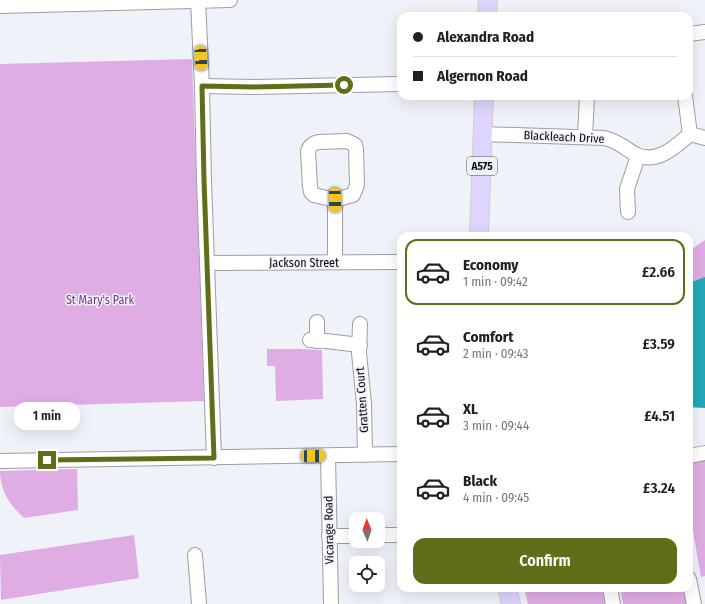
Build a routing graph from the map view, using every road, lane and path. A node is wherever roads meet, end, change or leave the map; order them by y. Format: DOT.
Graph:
graph roads {
  1 [pos="230,0"];
  2 [pos="488,0"];
  3 [pos="198,1"];
  4 [pos="58,2"];
  5 [pos="0,6"];
  6 [pos="487,12"];
  7 [pos="705,32"];
  8 [pos="693,34"];
  9 [pos="397,84"];
  10 [pos="202,86"];
  11 [pos="484,100"];
  12 [pos="587,100"];
  13 [pos="686,100"];
  14 [pos="483,134"];
  15 [pos="690,134"];
  16 [pos="585,137"];
  17 [pos="705,138"];
  18 [pos="638,156"];
  19 [pos="335,200"];
  20 [pos="629,214"];
  21 [pos="479,232"];
  22 [pos="335,262"];
  23 [pos="397,262"];
  24 [pos="207,263"];
  25 [pos="317,322"];
  26 [pos="360,324"];
  27 [pos="360,345"];
  28 [pos="705,453"];
  29 [pos="397,454"];
  30 [pos="365,455"];
  31 [pos="693,455"];
  32 [pos="328,456"];
  33 [pos="214,458"];
  34 [pos="0,461"];
  35 [pos="397,535"];
  36 [pos="330,536"];
  37 [pos="349,536"];
  38 [pos="385,536"];
  39 [pos="195,555"];
  40 [pos="509,592"];
  41 [pos="611,592"];
  42 [pos="692,592"];
  43 [pos="199,604"];
  44 [pos="331,604"];
  45 [pos="511,604"];
  46 [pos="613,604"];
  47 [pos="694,604"];
  1 -- 3 [label="street"];
  2 -- 6 [label="main road"];
  3 -- 4 [label="street"];
  3 -- 10 [label="street"];
  4 -- 5 [label="street"];
  7 -- 8 [label="street"];
  9 -- 10 [label="street"];
  10 -- 24 [label="street"];
  11 -- 14 [label="main road, A575"];
  12 -- 16 [label="street"];
  13 -- 15 [label="street"];
  14 -- 16 [label="street, Blackleach Drive"];
  14 -- 21 [label="main road, A575"];
  15 -- 17 [label="street"];
  15 -- 18 [label="street"];
  16 -- 18 [label="street, Blackleach Drive"];
  18 -- 20 [label="street"];
  19 -- 19 [label="street"];
  19 -- 22 [label="street"];
  22 -- 23 [label="street, Jackson Street"];
  22 -- 24 [label="street, Jackson Street"];
  24 -- 33 [label="street"];
  25 -- 27 [label="street"];
  26 -- 27 [label="street, Gratten Court"];
  27 -- 30 [label="street, Gratten Court"];
  28 -- 31 [label="street"];
  29 -- 30 [label="street"];
  30 -- 32 [label="street"];
  32 -- 33 [label="street"];
  32 -- 36 [label="street, Vicarage Road"];
  33 -- 34 [label="street"];
  35 -- 38 [label="street"];
  36 -- 37 [label="street"];
  36 -- 44 [label="street, Vicarage Road"];
  39 -- 43 [label="street"];
  40 -- 45 [label="main road"];
  41 -- 46 [label="street"];
  42 -- 47 [label="street"];
}
